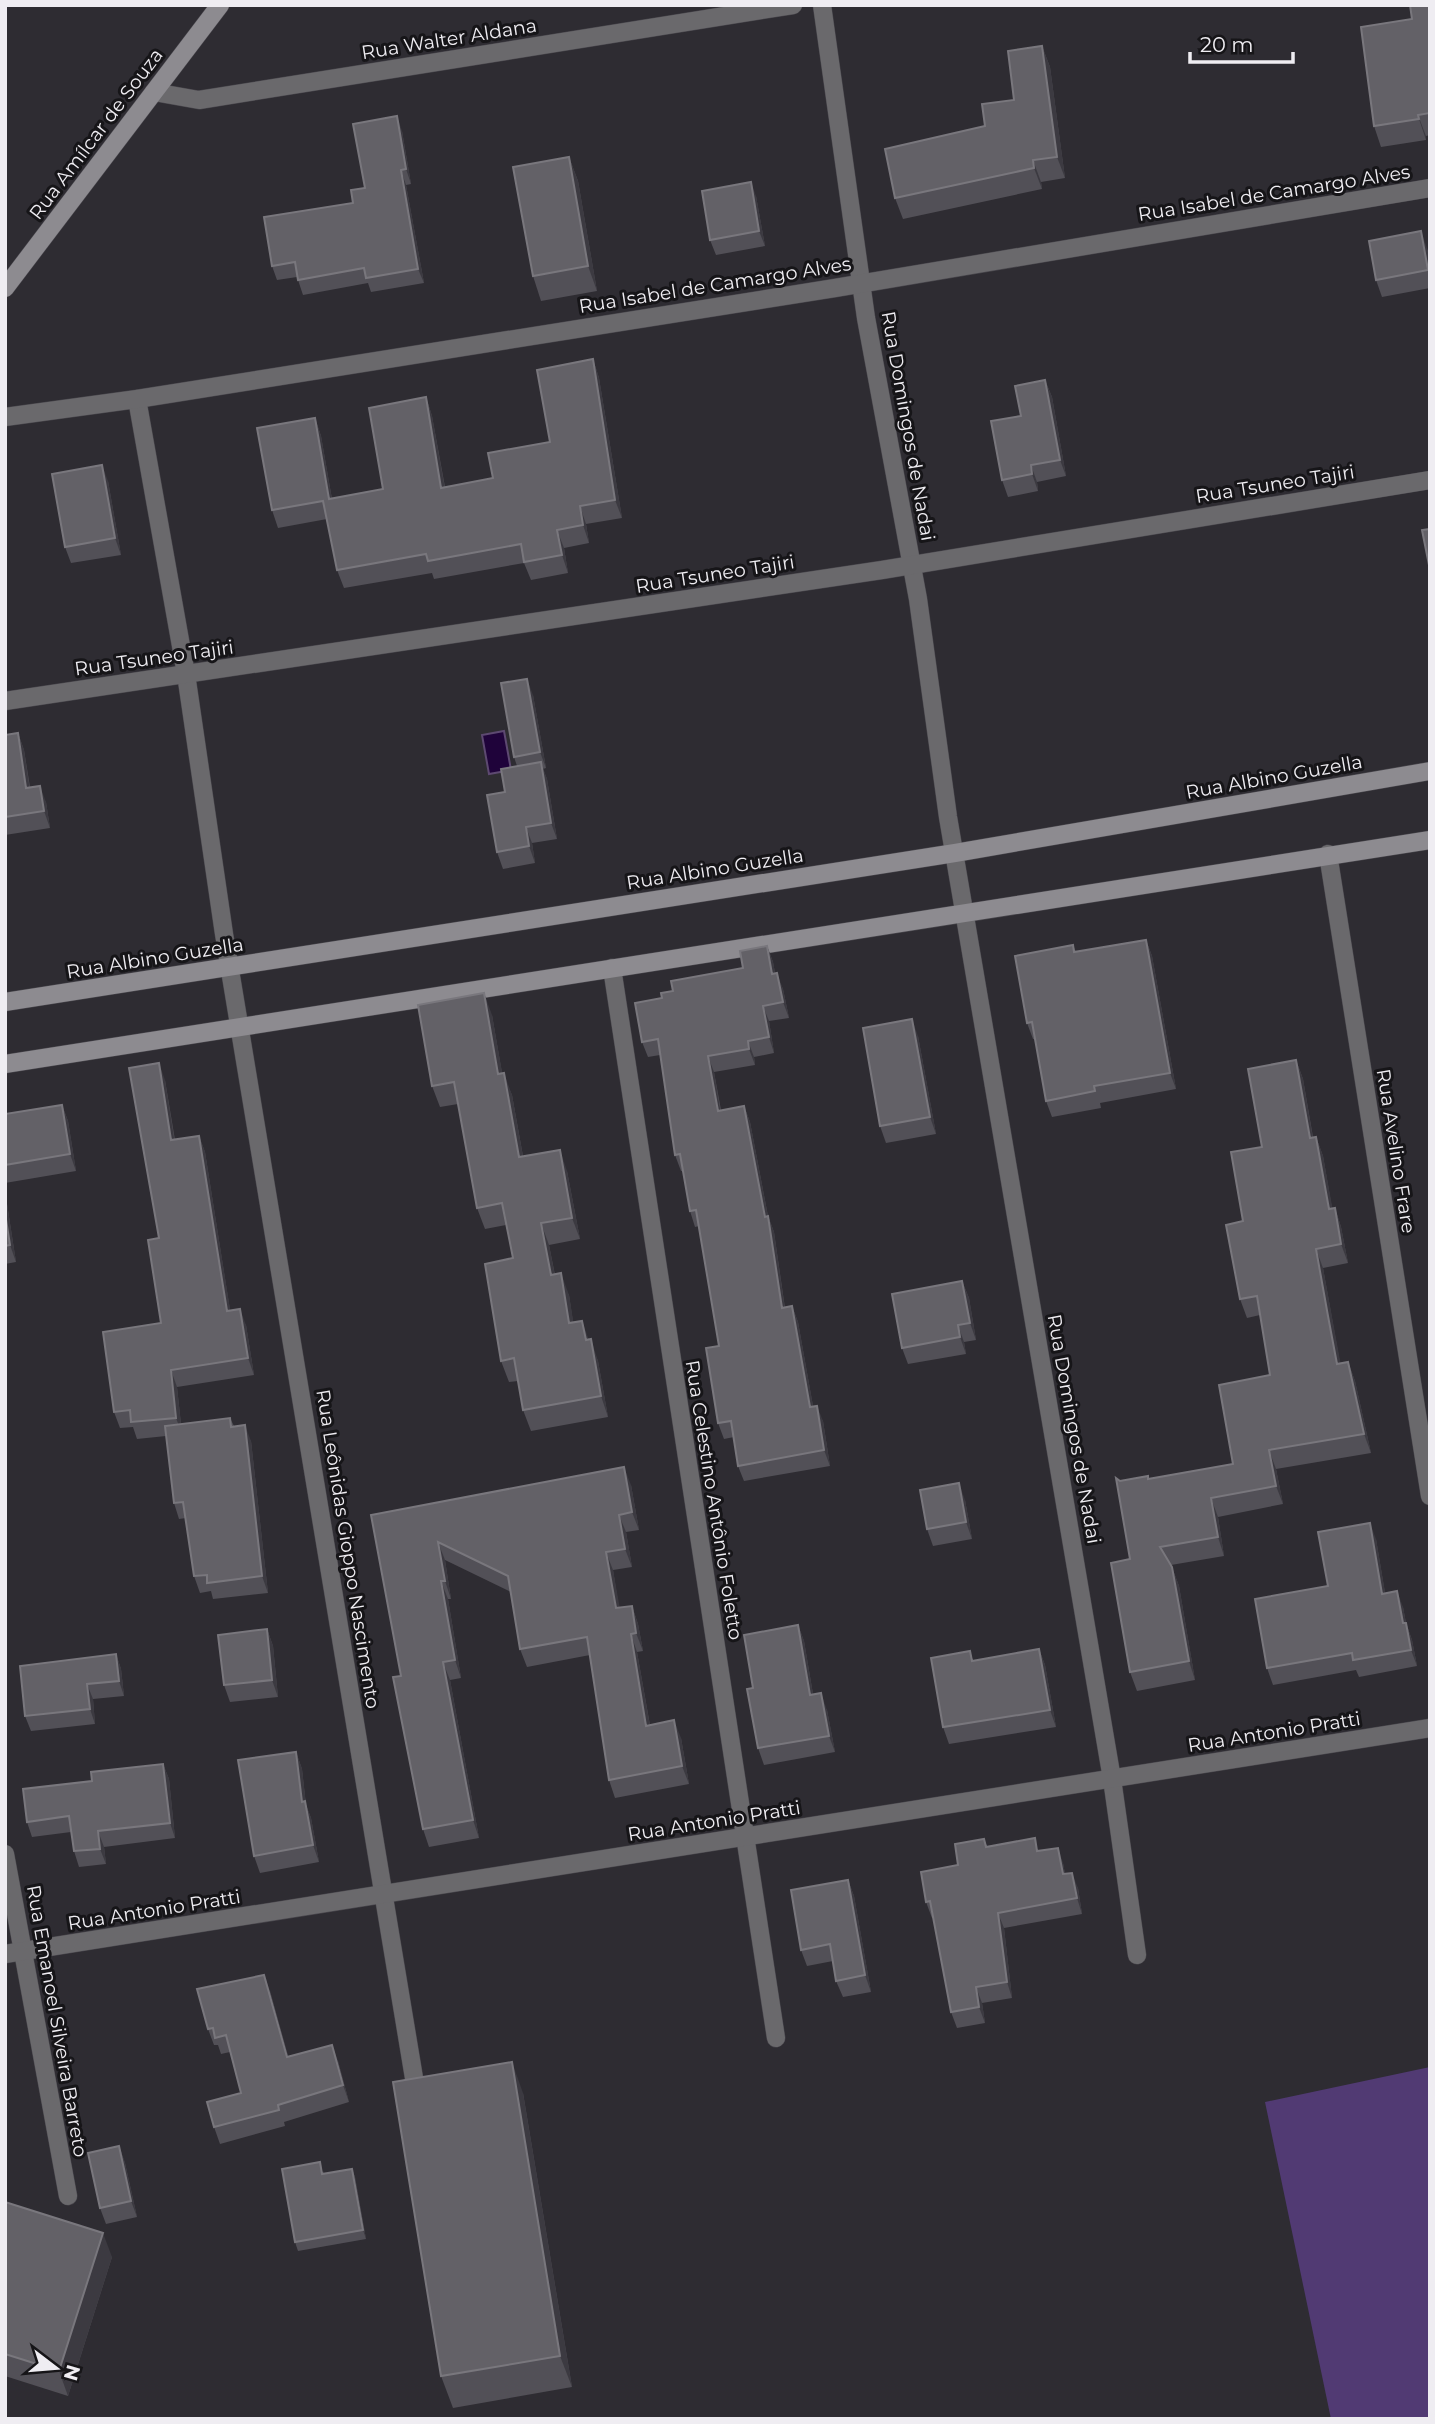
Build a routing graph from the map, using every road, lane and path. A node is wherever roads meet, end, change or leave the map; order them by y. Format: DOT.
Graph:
graph roads {
  1 [pos="220,5"];
  2 [pos="793,5"];
  3 [pos="822,5"];
  4 [pos="154,92"];
  5 [pos="1430,188"];
  6 [pos="862,282"];
  7 [pos="5,288"];
  8 [pos="137,399"];
  9 [pos="5,417"];
  10 [pos="1430,480"];
  11 [pos="911,565"];
  12 [pos="186,674"];
  13 [pos="5,701"];
  14 [pos="1430,771"];
  15 [pos="1430,840"];
  16 [pos="954,853"];
  17 [pos="1328,854"];
  18 [pos="965,912"];
  19 [pos="230,968"];
  20 [pos="612,968"];
  21 [pos="5,1002"];
  22 [pos="240,1027"];
  23 [pos="5,1064"];
  24 [pos="1430,1496"];
  25 [pos="1430,1728"];
  26 [pos="1112,1779"];
  27 [pos="744,1837"];
  28 [pos="5,1854"];
  29 [pos="384,1895"];
  30 [pos="13,1953"];
  31 [pos="1137,1955"];
  32 [pos="776,2038"];
  33 [pos="414,2078"];
  34 [pos="68,2196"];
  1 -- 4 [label="street, Rua Amílcar de Souza"];
  2 -- 4 [label="street, Rua Walter Aldana"];
  3 -- 6 [label="street, Rua Domingos de Nadai"];
  4 -- 7 [label="street, Rua Amílcar de Souza"];
  5 -- 6 [label="street, Rua Isabel de Camargo Alves"];
  6 -- 8 [label="street, Rua Isabel de Camargo Alves"];
  6 -- 11 [label="street, Rua Domingos de Nadai"];
  8 -- 9 [label="street, Rua Isabel de Camargo Alves"];
  8 -- 12 [label="street, Rua Leônidas Gioppo Nascimento"];
  10 -- 11 [label="street, Rua Tsuneo Tajiri"];
  11 -- 12 [label="street, Rua Tsuneo Tajiri"];
  11 -- 16 [label="street, Rua Domingos de Nadai"];
  12 -- 13 [label="street, Rua Tsuneo Tajiri"];
  12 -- 19 [label="street, Rua Leônidas Gioppo Nascimento"];
  14 -- 16 [label="street, Rua Albino Guzella"];
  15 -- 17 [label="street"];
  16 -- 18 [label="street, Rua Domingos de Nadai"];
  16 -- 19 [label="street, Rua Albino Guzella"];
  17 -- 18 [label="street"];
  17 -- 24 [label="street, Rua Avelino Frare"];
  18 -- 20 [label="street"];
  18 -- 26 [label="street, Rua Domingos de Nadai"];
  19 -- 21 [label="street, Rua Albino Guzella"];
  19 -- 22 [label="street, Rua Leônidas Gioppo Nascimento"];
  20 -- 22 [label="street"];
  20 -- 27 [label="street, Rua Celestino Antônio Foletto"];
  22 -- 23 [label="street"];
  22 -- 29 [label="street, Rua Leônidas Gioppo Nascimento"];
  25 -- 26 [label="street, Rua Antonio Pratti"];
  26 -- 27 [label="street, Rua Antonio Pratti"];
  26 -- 31 [label="street, Rua Domingos de Nadai"];
  27 -- 29 [label="street, Rua Antonio Pratti"];
  27 -- 32 [label="street, Rua Celestino Antônio Foletto"];
  28 -- 30 [label="street, Rua Emanoel Silveira Barreto"];
  29 -- 30 [label="street, Rua Antonio Pratti"];
  29 -- 33 [label="street, Rua Leônidas Gioppo Nascimento"];
  30 -- 34 [label="street, Rua Emanoel Silveira Barreto"];
}
